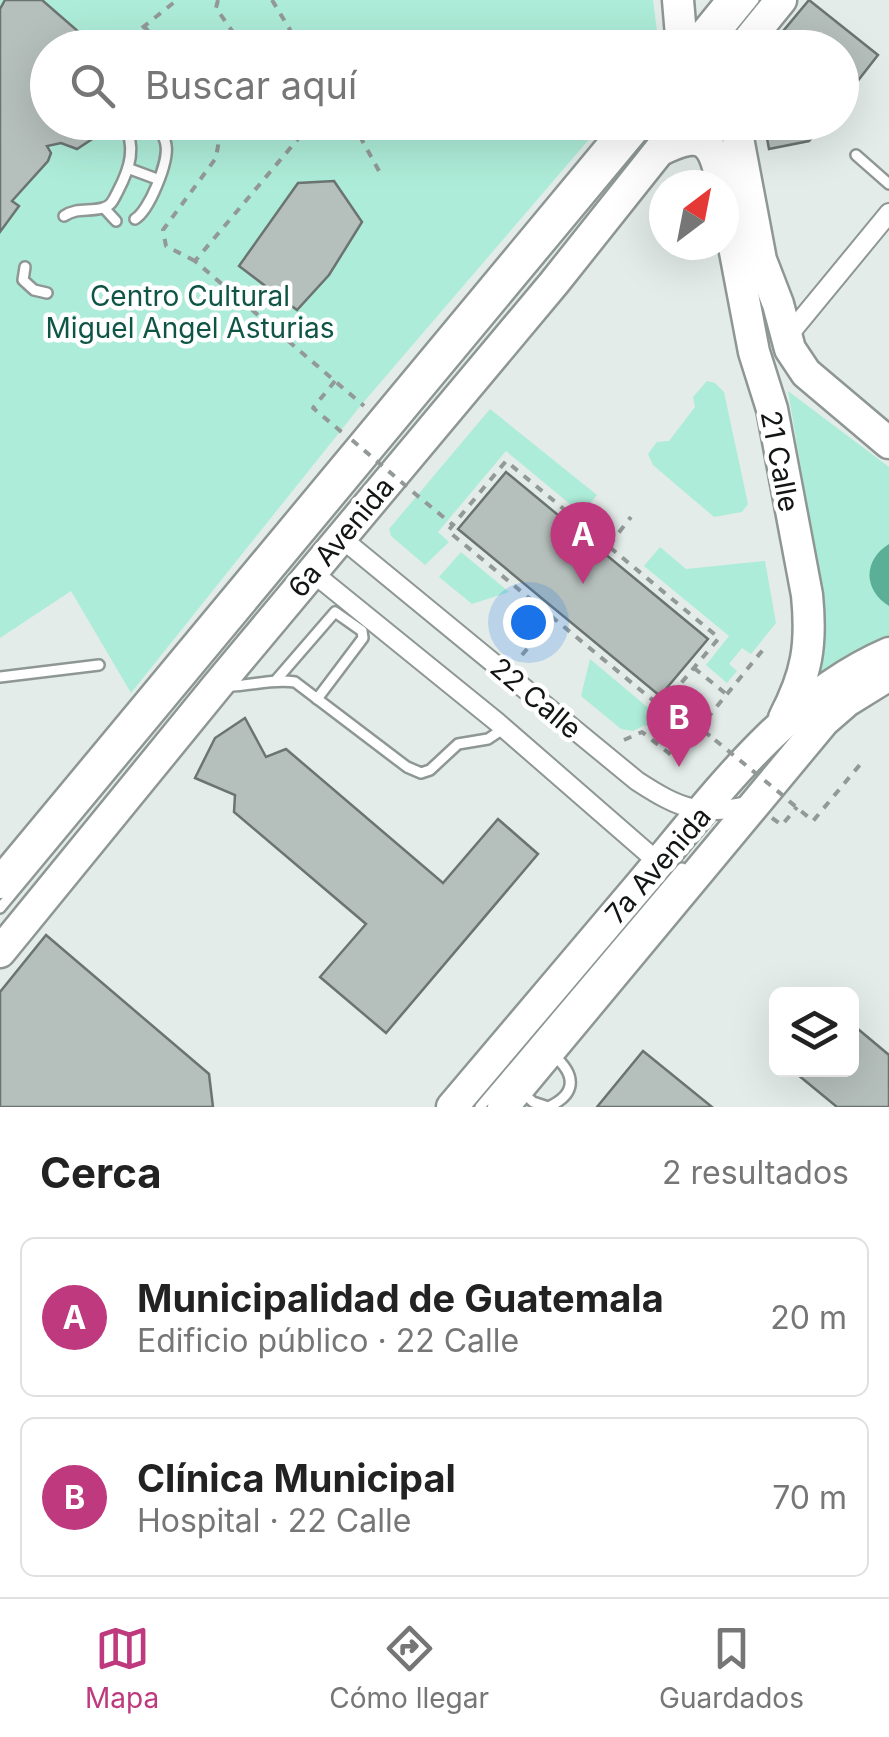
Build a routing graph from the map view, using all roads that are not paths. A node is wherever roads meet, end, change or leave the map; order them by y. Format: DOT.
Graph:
graph roads {
  1 [pos="678,0"];
  2 [pos="754,0"];
  3 [pos="781,0"];
  4 [pos="680,30"];
  5 [pos="721,30"];
  6 [pos="722,30"];
  7 [pos="130,140"];
  8 [pos="164,140"];
  9 [pos="617,140"];
  10 [pos="653,140"];
  11 [pos="653,140"];
  12 [pos="674,140"];
  13 [pos="738,140"];
  14 [pos="856,155"];
  15 [pos="130,169"];
  16 [pos="718,170"];
  17 [pos="157,179"];
  18 [pos="889,184"];
  19 [pos="104,208"];
  20 [pos="889,214"];
  21 [pos="64,216"];
  22 [pos="135,219"];
  23 [pos="116,221"];
  24 [pos="737,260"];
  25 [pos="761,260"];
  26 [pos="25,267"];
  27 [pos="47,292"];
  28 [pos="786,336"];
  29 [pos="772,409"];
  30 [pos="889,443"];
  31 [pos="340,538"];
  32 [pos="312,572"];
  33 [pos="889,653"];
  34 [pos="98,665"];
  35 [pos="889,675"];
  36 [pos="0,676"];
  37 [pos="277,679"];
  38 [pos="217,686"];
  39 [pos="317,699"];
  40 [pos="781,725"];
  41 [pos="504,728"];
  42 [pos="727,812"];
  43 [pos="674,862"];
  44 [pos="0,883"];
  45 [pos="0,908"];
  46 [pos="0,952"];
  47 [pos="548,1050"];
  48 [pos="510,1098"];
  49 [pos="452,1107"];
  50 [pos="480,1107"];
  1 -- 4 [label="main road"];
  2 -- 5 [label="lane"];
  3 -- 6 [label="main road"];
  7 -- 15 [label="lane"];
  8 -- 17 [label="lane"];
  9 -- 44 [label="main road, 6a Avenida"];
  10 -- 31 [label="main road, 6a Avenida"];
  11 -- 45 [label="lane"];
  12 -- 16 [label="main road"];
  13 -- 25 [label="main road, 21 Calle"];
  14 -- 18 [label="lane"];
  15 -- 17 [label="lane"];
  15 -- 19 [label="lane"];
  17 -- 22 [label="lane"];
  19 -- 21 [label="lane"];
  19 -- 23 [label="lane"];
  20 -- 28 [label="street"];
  24 -- 29 [label="main road, 21 Calle"];
  25 -- 28 [label="main road, 21 Calle"];
  25 -- 29 [label="main road"];
  26 -- 27 [label="lane"];
  28 -- 30 [label="main road, 21 Calle"];
  29 -- 40 [label="main road, 21 Calle"];
  31 -- 32 [label="main road, 6a Avenida"];
  31 -- 42 [label="street, 22 Calle"];
  32 -- 38 [label="main road, 6a Avenida"];
  32 -- 41 [label="street, 22 Calle"];
  33 -- 40 [label="main road, 7a Avenida"];
  34 -- 36 [label="lane"];
  35 -- 42 [label="main road, 7a Avenida"];
  37 -- 38 [label="lane"];
  37 -- 39 [label="lane"];
  37 -- 39 [label="lane"];
  38 -- 46 [label="main road, 6a Avenida"];
  39 -- 41 [label="lane"];
  40 -- 42 [label="main road, 7a Avenida"];
  41 -- 43 [label="street, 22 Calle"];
  42 -- 43 [label="main road, 7a Avenida"];
  42 -- 47 [label="main road, 7a Avenida"];
  43 -- 49 [label="main road, 7a Avenida"];
  43 -- 50 [label="lane"];
  47 -- 48 [label="main road, 7a Avenida"];
  47 -- 48 [label="lane"];
}
